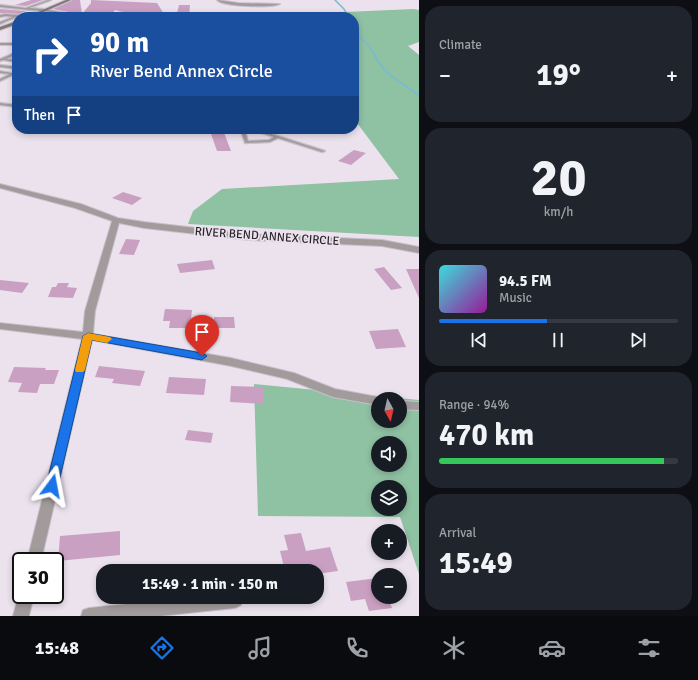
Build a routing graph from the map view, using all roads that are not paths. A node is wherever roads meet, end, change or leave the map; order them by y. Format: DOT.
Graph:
graph roads {
  1 [pos="50,0"];
  2 [pos="69,0"];
  3 [pos="219,2"];
  4 [pos="278,4"];
  5 [pos="0,6"];
  6 [pos="25,10"];
  7 [pos="44,10"];
  8 [pos="39,12"];
  9 [pos="53,12"];
  10 [pos="1,17"];
  11 [pos="12,17"];
  12 [pos="7,18"];
  13 [pos="11,19"];
  14 [pos="1,23"];
  15 [pos="12,23"];
  16 [pos="8,26"];
  17 [pos="0,29"];
  18 [pos="0,44"];
  19 [pos="12,44"];
  20 [pos="12,56"];
  21 [pos="1,60"];
  22 [pos="12,61"];
  23 [pos="0,66"];
  24 [pos="12,67"];
  25 [pos="0,72"];
  26 [pos="12,74"];
  27 [pos="12,74"];
  28 [pos="1,79"];
  29 [pos="0,104"];
  30 [pos="12,106"];
  31 [pos="244,134"];
  32 [pos="270,134"];
  33 [pos="277,136"];
  34 [pos="323,151"];
  35 [pos="0,186"];
  36 [pos="116,220"];
  37 [pos="419,250"];
  38 [pos="0,326"];
  39 [pos="88,336"];
  40 [pos="371,400"];
  41 [pos="407,405"];
  42 [pos="419,406"];
  43 [pos="36,552"];
  44 [pos="24,604"];
  45 [pos="198,604"];
  46 [pos="21,616"];
  47 [pos="89,616"];
  1 -- 6 [label="lane"];
  2 -- 7 [label="main road"];
  3 -- 4 [label="street"];
  5 -- 6 [label="lane"];
  6 -- 7 [label="lane"];
  7 -- 8 [label="main road"];
  7 -- 9 [label="lane"];
  10 -- 11 [label="lane"];
  12 -- 13 [label="lane"];
  13 -- 14 [label="lane"];
  14 -- 16 [label="lane"];
  15 -- 16 [label="main road"];
  16 -- 17 [label="main road"];
  18 -- 19 [label="street"];
  20 -- 21 [label="lane"];
  21 -- 22 [label="lane"];
  23 -- 24 [label="lane"];
  25 -- 26 [label="lane"];
  27 -- 28 [label="lane"];
  29 -- 30 [label="lane"];
  31 -- 33 [label="lane"];
  32 -- 33 [label="lane"];
  33 -- 34 [label="lane"];
  35 -- 36 [label="street, RIVER BEND ANNEX CIRCLE"];
  36 -- 37 [label="street, RIVER BEND ANNEX CIRCLE"];
  36 -- 39 [label="street"];
  38 -- 39 [label="street"];
  39 -- 40 [label="street"];
  39 -- 43 [label="street"];
  41 -- 42 [label="street"];
  44 -- 46 [label="street"];
  45 -- 47 [label="street"];
}
